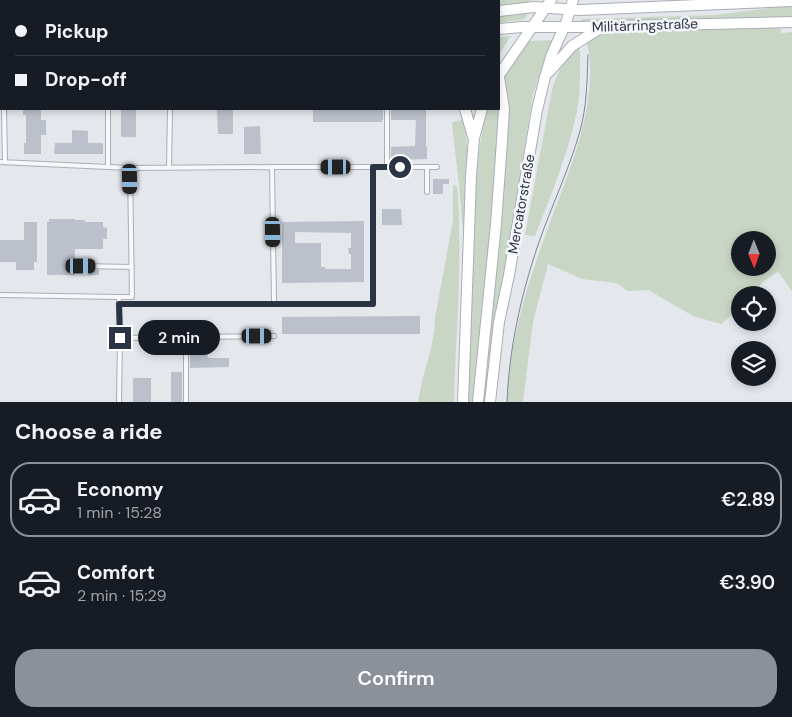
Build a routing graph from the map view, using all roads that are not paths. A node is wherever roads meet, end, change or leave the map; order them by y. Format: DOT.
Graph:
graph roads {
  1 [pos="615,0"];
  2 [pos="792,1"];
  3 [pos="639,8"];
  4 [pos="500,11"];
  5 [pos="564,11"];
  6 [pos="792,22"];
  7 [pos="603,26"];
  8 [pos="531,28"];
  9 [pos="500,29"];
  10 [pos="500,73"];
  11 [pos="545,77"];
  12 [pos="4,110"];
  13 [pos="108,110"];
  14 [pos="170,110"];
  15 [pos="387,110"];
  16 [pos="465,110"];
  17 [pos="482,110"];
  18 [pos="474,138"];
  19 [pos="2,162"];
  20 [pos="108,166"];
  21 [pos="169,167"];
  22 [pos="272,167"];
  23 [pos="373,167"];
  24 [pos="386,167"];
  25 [pos="427,167"];
  26 [pos="437,167"];
  27 [pos="130,168"];
  28 [pos="427,192"];
  29 [pos="81,266"];
  30 [pos="132,266"];
  31 [pos="0,295"];
  32 [pos="119,297"];
  33 [pos="119,304"];
  34 [pos="274,304"];
  35 [pos="274,336"];
  36 [pos="186,337"];
  37 [pos="120,338"];
  38 [pos="119,402"];
  39 [pos="186,402"];
  40 [pos="463,402"];
  41 [pos="478,402"];
  42 [pos="490,402"];
  1 -- 3 [label="main road"];
  2 -- 3 [label="main road, Militärringstraße"];
  3 -- 5 [label="main road, Militärringstraße"];
  4 -- 5 [label="main road, Militärringstraße"];
  5 -- 7 [label="main road, Militärringstraße"];
  5 -- 8 [label="main road, Militärringstraße"];
  5 -- 8 [label="main road"];
  5 -- 11 [label="main road, Mercatorstraße"];
  6 -- 7 [label="main road, Militärringstraße"];
  7 -- 11 [label="main road"];
  8 -- 9 [label="main road, Militärringstraße"];
  8 -- 10 [label="main road"];
  10 -- 41 [label="main road"];
  11 -- 42 [label="main road, Mercatorstraße"];
  12 -- 19 [label="lane"];
  13 -- 20 [label="lane"];
  14 -- 21 [label="lane"];
  15 -- 24 [label="lane"];
  16 -- 18 [label="main road"];
  17 -- 18 [label="main road"];
  18 -- 40 [label="main road"];
  19 -- 20 [label="lane"];
  20 -- 27 [label="lane"];
  21 -- 22 [label="lane"];
  21 -- 27 [label="lane"];
  22 -- 23 [label="lane"];
  22 -- 34 [label="lane"];
  23 -- 24 [label="lane"];
  23 -- 34 [label="lane"];
  24 -- 25 [label="lane"];
  25 -- 26 [label="lane"];
  25 -- 28 [label="lane"];
  27 -- 30 [label="lane"];
  29 -- 30 [label="lane"];
  30 -- 32 [label="lane"];
  31 -- 32 [label="lane"];
  32 -- 33 [label="lane"];
  33 -- 34 [label="lane"];
  33 -- 37 [label="lane"];
  35 -- 36 [label="lane"];
  36 -- 37 [label="lane"];
  36 -- 39 [label="lane"];
  37 -- 38 [label="lane"];
}
